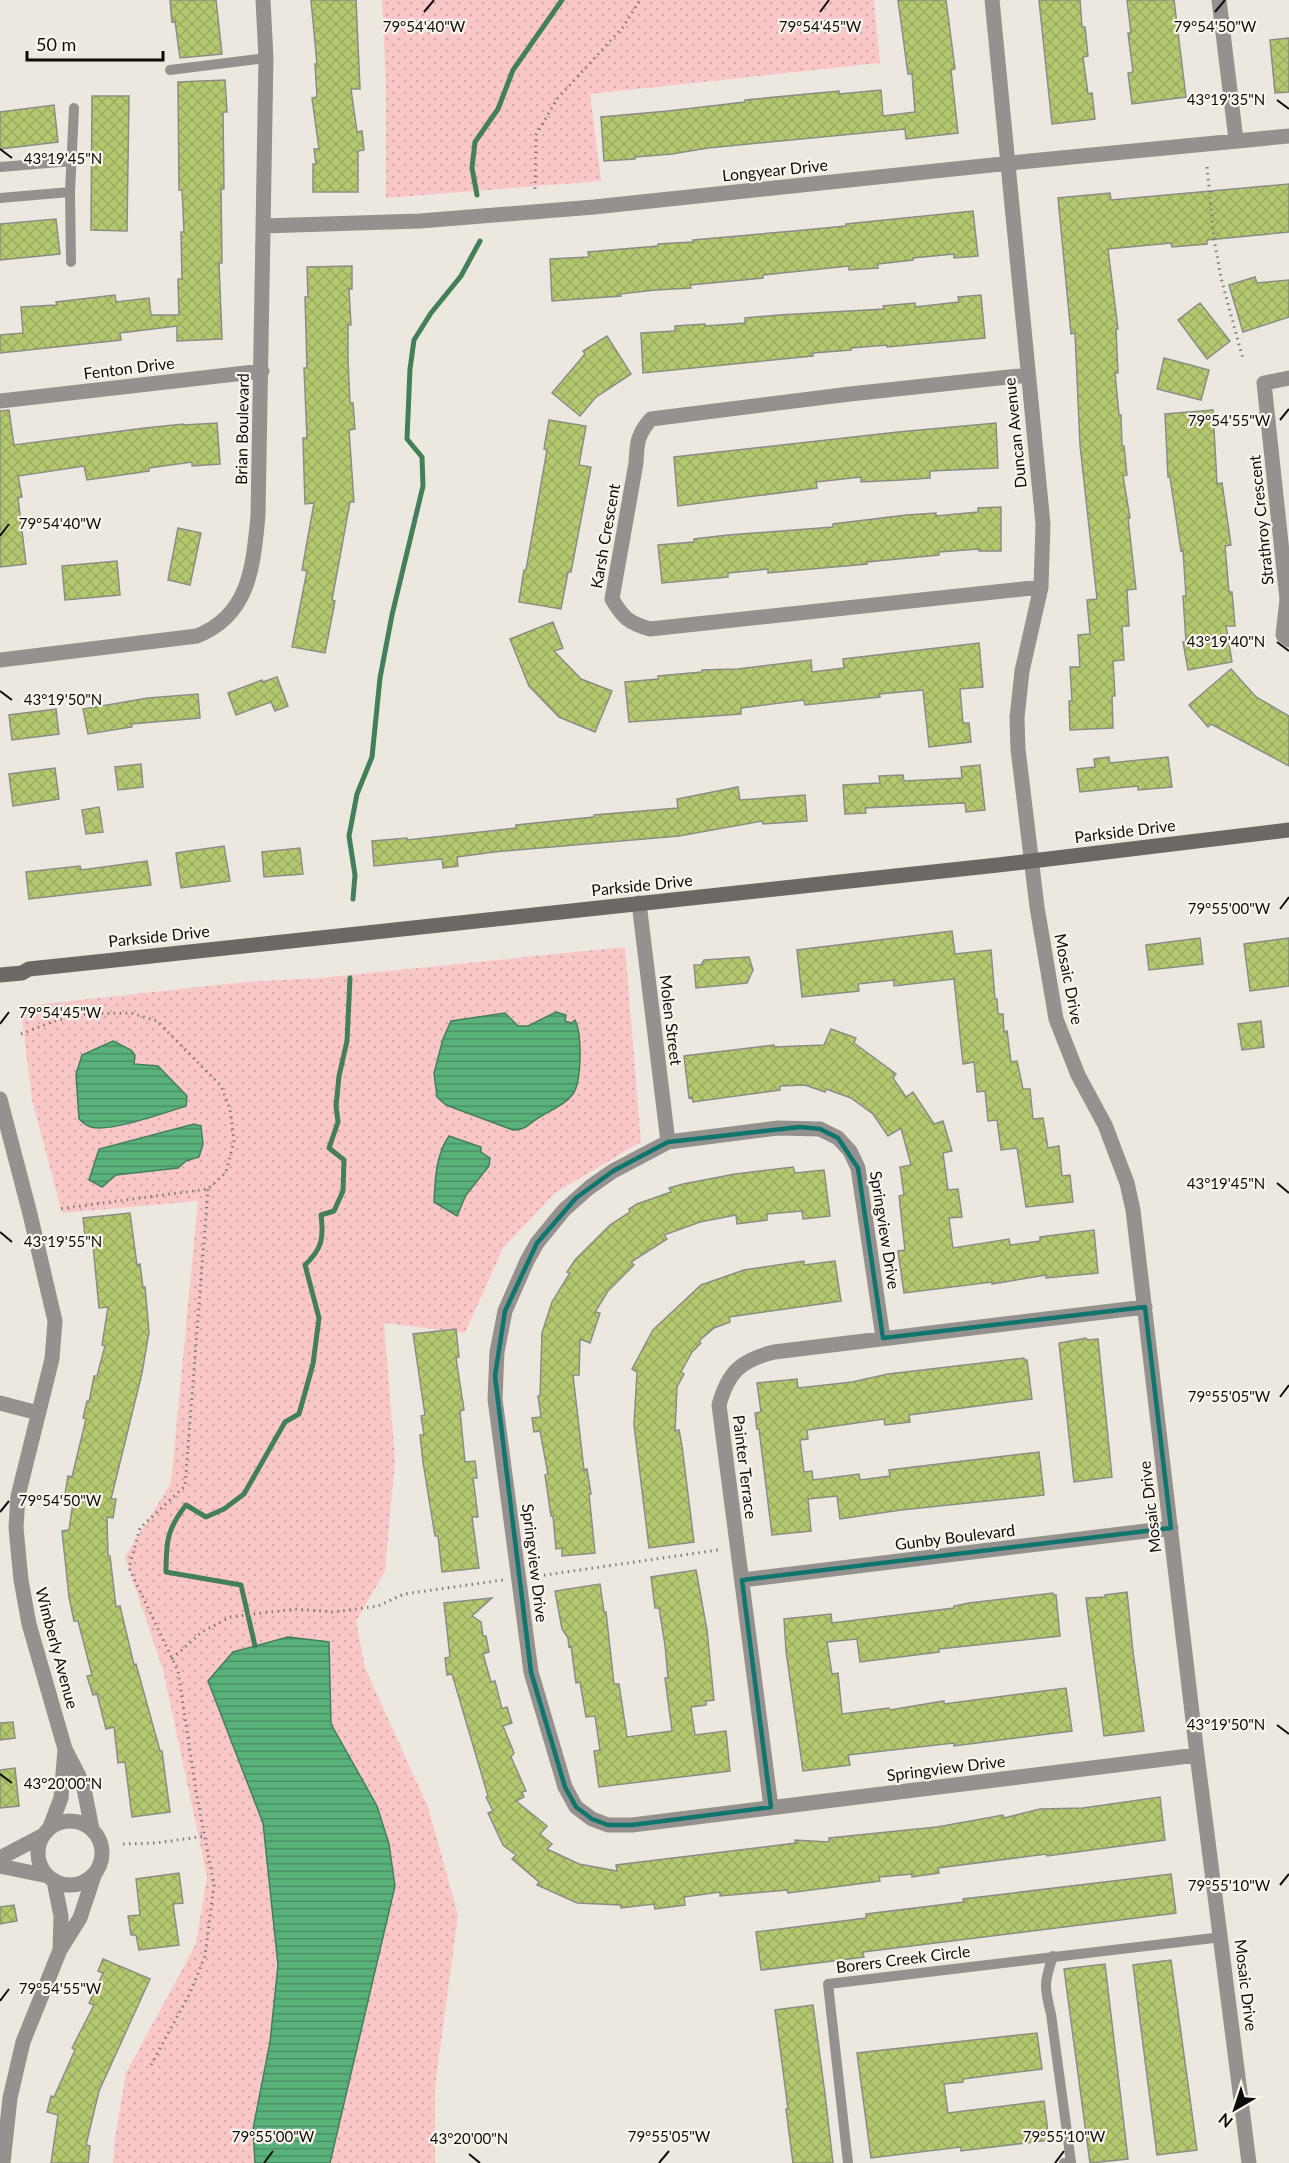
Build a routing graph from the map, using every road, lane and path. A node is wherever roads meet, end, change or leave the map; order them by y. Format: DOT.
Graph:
graph roads {
  1 [pos="263,0"];
  2 [pos="640,0"];
  3 [pos="992,0"];
  4 [pos="1219,0"];
  5 [pos="266,58"];
  6 [pos="170,70"];
  7 [pos="74,108"];
  8 [pos="1289,136"];
  9 [pos="1236,140"];
  10 [pos="72,161"];
  11 [pos="1008,163"];
  12 [pos="0,167"];
  13 [pos="1207,167"];
  14 [pos="535,189"];
  15 [pos="70,192"];
  16 [pos="0,198"];
  17 [pos="263,226"];
  18 [pos="71,262"];
  19 [pos="1243,359"];
  20 [pos="262,371"];
  21 [pos="1028,375"];
  22 [pos="1289,378"];
  23 [pos="0,401"];
  24 [pos="1041,587"];
  25 [pos="1289,640"];
  26 [pos="0,660"];
  27 [pos="1289,830"];
  28 [pos="1032,861"];
  29 [pos="639,903"];
  30 [pos="0,975"];
  31 [pos="21,1034"];
  32 [pos="0,1099"];
  33 [pos="668,1142"];
  34 [pos="208,1189"];
  35 [pos="58,1209"];
  36 [pos="1145,1307"];
  37 [pos="883,1338"];
  38 [pos="0,1403"];
  39 [pos="39,1413"];
  40 [pos="1171,1528"];
  41 [pos="718,1551"];
  42 [pos="538,1576"];
  43 [pos="505,1579"];
  44 [pos="742,1580"];
  45 [pos="172,1659"];
  46 [pos="65,1749"];
  47 [pos="1197,1755"];
  48 [pos="771,1807"];
  49 [pos="92,1829"];
  50 [pos="46,1831"];
  51 [pos="206,1836"];
  52 [pos="123,1844"];
  53 [pos="0,1858"];
  54 [pos="0,1866"];
  55 [pos="95,1873"];
  56 [pos="51,1879"];
  57 [pos="1222,1937"];
  58 [pos="60,1950"];
  59 [pos="1053,1956"];
  60 [pos="151,2065"];
  61 [pos="3,2163"];
  62 [pos="848,2163"];
  63 [pos="1064,2163"];
  64 [pos="1250,2163"];
  1 -- 5 [label="street, Brian Boulevard"];
  2 -- 14 [label="path"];
  3 -- 11 [label="street, Duncan Avenue"];
  4 -- 9 [label="street"];
  5 -- 6 [label="lane"];
  5 -- 17 [label="street, Brian Boulevard"];
  7 -- 10 [label="lane"];
  8 -- 9 [label="street, Longyear Drive"];
  9 -- 11 [label="street, Longyear Drive"];
  10 -- 12 [label="lane"];
  10 -- 15 [label="lane"];
  11 -- 17 [label="street, Longyear Drive"];
  11 -- 21 [label="street, Duncan Avenue"];
  13 -- 19 [label="path"];
  15 -- 16 [label="lane"];
  15 -- 18 [label="lane"];
  17 -- 20 [label="street, Brian Boulevard"];
  20 -- 23 [label="street, Fenton Drive"];
  20 -- 26 [label="street, Brian Boulevard"];
  21 -- 24 [label="street, Duncan Avenue"];
  21 -- 24 [label="street, Karsh Crescent"];
  22 -- 25 [label="street, Strathroy Crescent"];
  24 -- 28 [label="street, Duncan Avenue"];
  27 -- 28 [label="main road, Parkside Drive"];
  28 -- 29 [label="main road, Parkside Drive"];
  28 -- 36 [label="street, Mosaic Drive"];
  29 -- 30 [label="main road, Parkside Drive"];
  29 -- 33 [label="street, Molen Street"];
  31 -- 34 [label="path"];
  32 -- 39 [label="street, Wimberly Avenue"];
  33 -- 37 [label="street, Springview Drive"];
  33 -- 48 [label="street, Springview Drive"];
  34 -- 35 [label="path"];
  34 -- 45 [label="path"];
  36 -- 37 [label="street, Painter Terrace"];
  36 -- 40 [label="street, Mosaic Drive"];
  37 -- 44 [label="street, Painter Terrace"];
  38 -- 39 [label="street"];
  39 -- 46 [label="street, Wimberly Avenue"];
  40 -- 44 [label="street, Gunby Boulevard"];
  40 -- 47 [label="street, Mosaic Drive"];
  41 -- 42 [label="path"];
  43 -- 45 [label="path"];
  44 -- 48 [label="street, Painter Terrace"];
  45 -- 51 [label="path"];
  46 -- 49 [label="street, Wimberly Avenue"];
  46 -- 50 [label="street, Wimberly Avenue"];
  47 -- 48 [label="street, Springview Drive"];
  47 -- 57 [label="street, Mosaic Drive"];
  49 -- 50 [label="street"];
  49 -- 55 [label="street"];
  50 -- 53 [label="street"];
  50 -- 56 [label="street"];
  51 -- 52 [label="path"];
  51 -- 60 [label="path"];
  54 -- 56 [label="street"];
  55 -- 56 [label="street"];
  55 -- 58 [label="street"];
  56 -- 58 [label="street"];
  57 -- 59 [label="lane, Borers Creek Circle"];
  57 -- 64 [label="street, Mosaic Drive"];
  58 -- 61 [label="street"];
  59 -- 62 [label="lane, Borers Creek Circle"];
  59 -- 63 [label="lane"];
}
